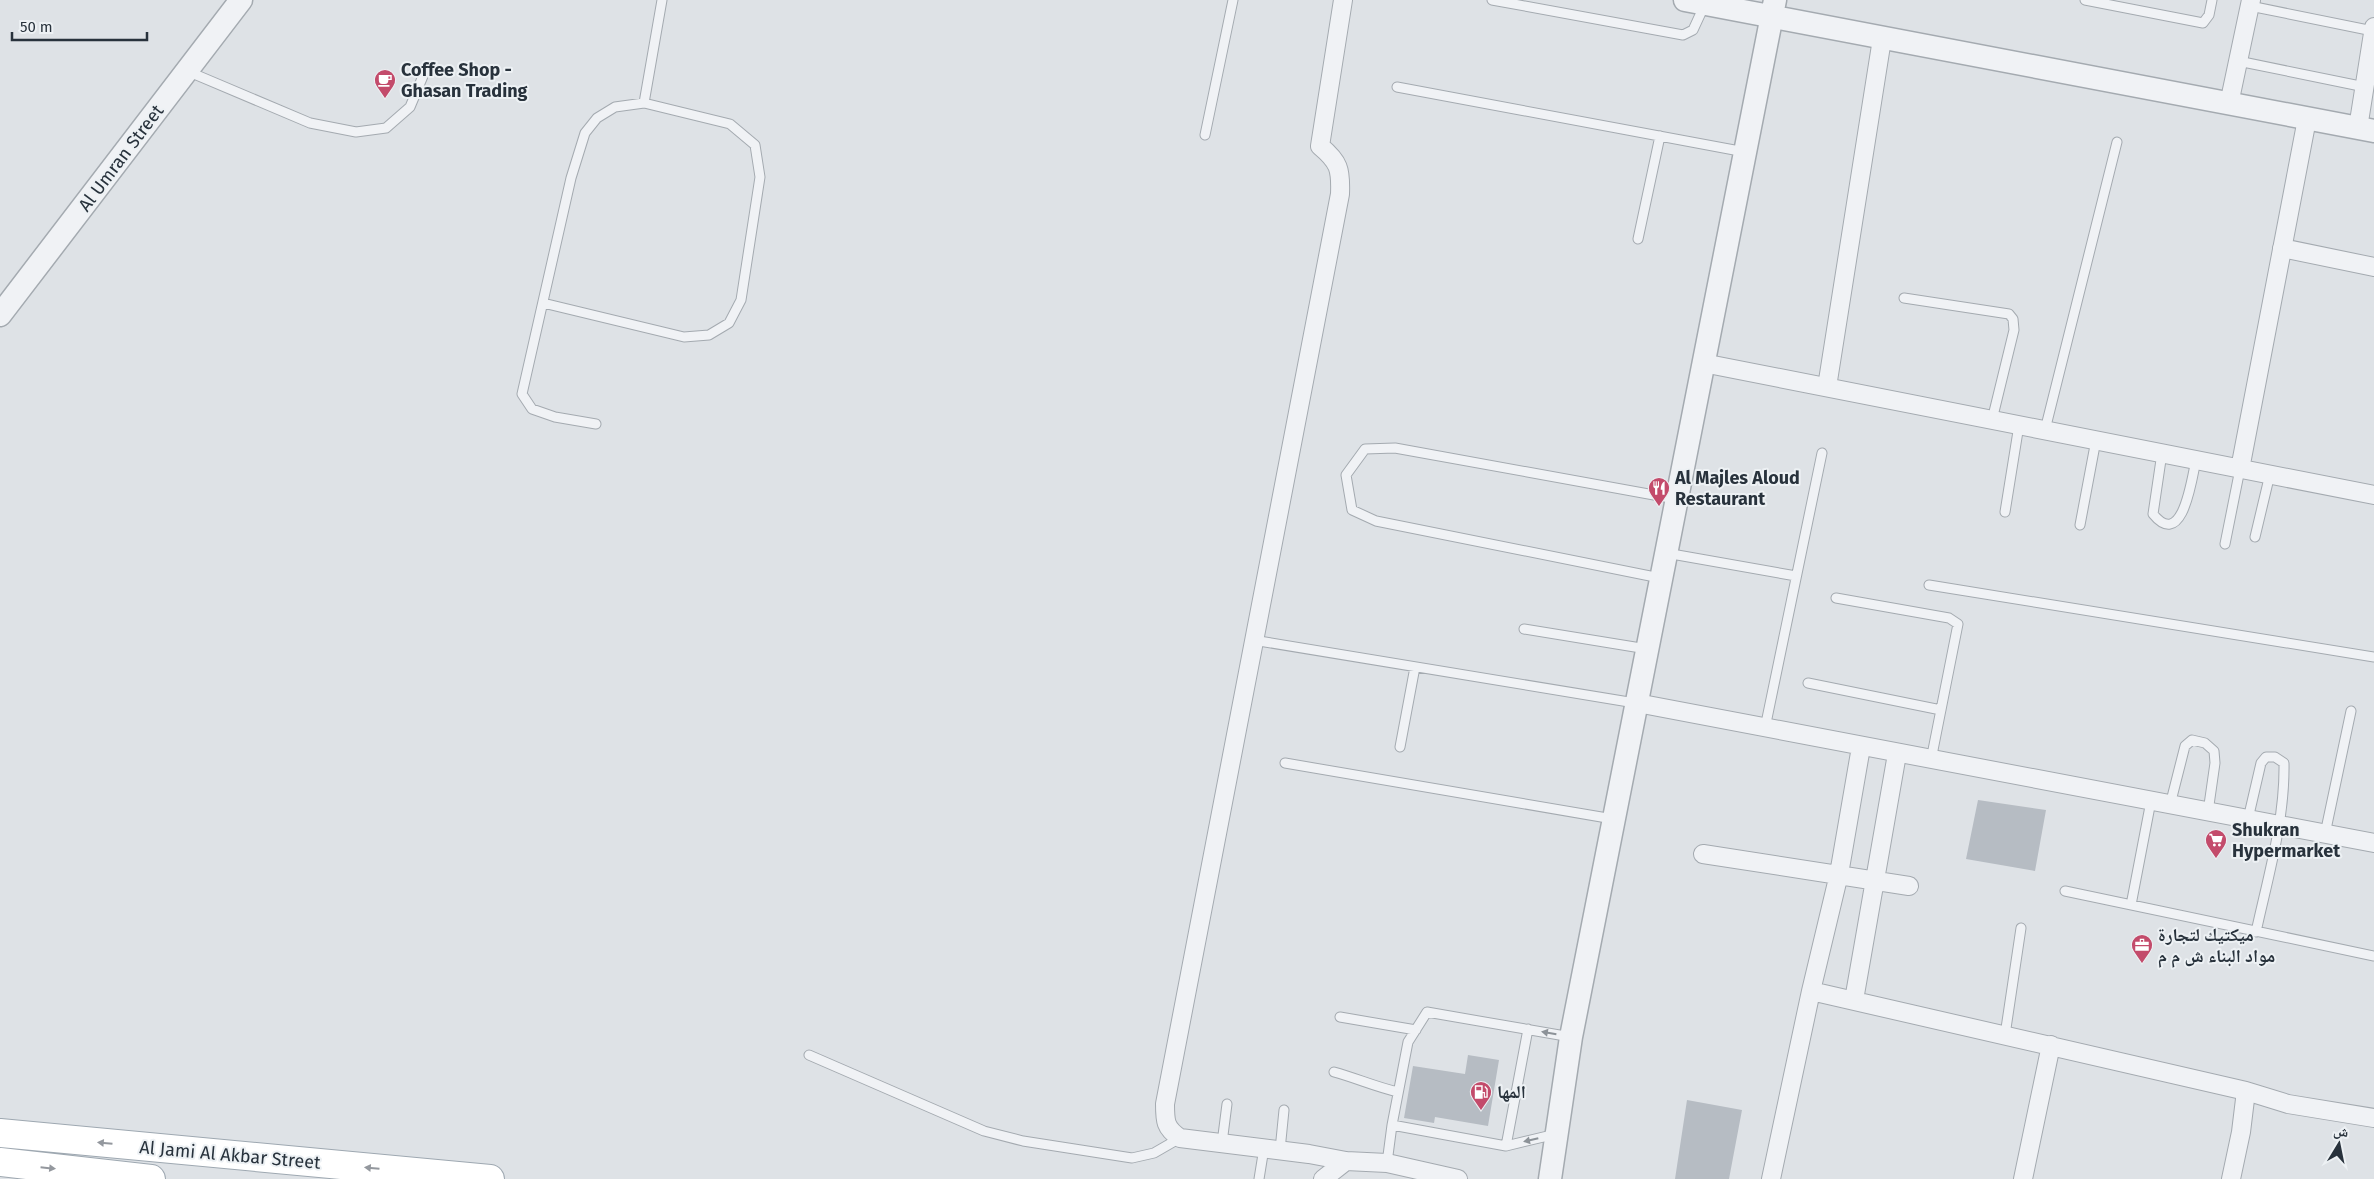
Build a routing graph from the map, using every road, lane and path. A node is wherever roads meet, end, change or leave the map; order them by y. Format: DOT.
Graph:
graph roads {
  1 [pos="241,0"];
  2 [pos="662,0"];
  3 [pos="1233,0"];
  4 [pos="1342,0"];
  5 [pos="1492,0"];
  6 [pos="2086,0"];
  7 [pos="2212,0"];
  8 [pos="1695,2"];
  9 [pos="2251,3"];
  10 [pos="1773,8"];
  11 [pos="2374,29"];
  12 [pos="1882,39"];
  13 [pos="2238,61"];
  14 [pos="187,71"];
  15 [pos="423,76"];
  16 [pos="1397,87"];
  17 [pos="2365,87"];
  18 [pos="644,103"];
  19 [pos="2229,104"];
  20 [pos="2307,119"];
  21 [pos="2366,130"];
  22 [pos="1205,135"];
  23 [pos="1660,136"];
  24 [pos="2116,142"];
  25 [pos="1745,152"];
  26 [pos="1638,239"];
  27 [pos="2282,248"];
  28 [pos="2374,268"];
  29 [pos="1904,298"];
  30 [pos="543,303"];
  31 [pos="0,315"];
  32 [pos="1703,363"];
  33 [pos="1827,387"];
  34 [pos="1992,420"];
  35 [pos="596,424"];
  36 [pos="2019,425"];
  37 [pos="2045,430"];
  38 [pos="2096,440"];
  39 [pos="1822,453"];
  40 [pos="2162,453"];
  41 [pos="2196,460"];
  42 [pos="2240,469"];
  43 [pos="2270,474"];
  44 [pos="2374,495"];
  45 [pos="1676,499"];
  46 [pos="2005,512"];
  47 [pos="2080,525"];
  48 [pos="2256,537"];
  49 [pos="2225,544"];
  50 [pos="1666,553"];
  51 [pos="1796,576"];
  52 [pos="1661,578"];
  53 [pos="1929,585"];
  54 [pos="1836,598"];
  55 [pos="1524,629"];
  56 [pos="1253,640"];
  57 [pos="1647,649"];
  58 [pos="2374,657"];
  59 [pos="1415,667"];
  60 [pos="1808,683"];
  61 [pos="1637,704"];
  62 [pos="1941,710"];
  63 [pos="2351,711"];
  64 [pos="1764,728"];
  65 [pos="1400,747"];
  66 [pos="1861,747"];
  67 [pos="1897,754"];
  68 [pos="1930,760"];
  69 [pos="1285,763"];
  70 [pos="2152,801"];
  71 [pos="2170,805"];
  72 [pos="2208,812"];
  73 [pos="1614,819"];
  74 [pos="2248,820"];
  75 [pos="2278,825"];
  76 [pos="2324,834"];
  77 [pos="2374,843"];
  78 [pos="1703,854"];
  79 [pos="1839,874"];
  80 [pos="1875,880"];
  81 [pos="1909,886"];
  82 [pos="2066,891"];
  83 [pos="2131,905"];
  84 [pos="2021,928"];
  85 [pos="2256,932"];
  86 [pos="2374,956"];
  87 [pos="1811,991"];
  88 [pos="1854,1000"];
  89 [pos="1340,1017"];
  90 [pos="1528,1029"];
  91 [pos="1416,1030"];
  92 [pos="2006,1035"];
  93 [pos="1571,1037"];
  94 [pos="2051,1045"];
  95 [pos="809,1055"];
  96 [pos="1334,1072"];
  97 [pos="2246,1091"];
  98 [pos="1398,1092"];
  99 [pos="1227,1104"];
  100 [pos="1284,1110"];
  101 [pos="2374,1118"];
  102 [pos="1392,1125"];
  103 [pos="0,1133"];
  104 [pos="1556,1134"];
  105 [pos="1180,1138"];
  106 [pos="1222,1142"];
  107 [pos="1506,1146"];
  108 [pos="1272,1149"];
  109 [pos="0,1162"];
  110 [pos="1346,1162"];
  111 [pos="1387,1163"];
  112 [pos="151,1179"];
  113 [pos="490,1179"];
  114 [pos="1259,1179"];
  115 [pos="1323,1179"];
  116 [pos="1458,1179"];
  117 [pos="1550,1179"];
  118 [pos="1771,1179"];
  119 [pos="2023,1179"];
  120 [pos="2231,1179"];
  1 -- 14 [label="street, Al Umran Street"];
  2 -- 18 [label="lane"];
  3 -- 22 [label="lane"];
  4 -- 56 [label="street"];
  5 -- 8 [label="lane"];
  6 -- 7 [label="lane"];
  8 -- 10 [label="street"];
  9 -- 11 [label="lane"];
  9 -- 13 [label="street"];
  10 -- 12 [label="street"];
  10 -- 25 [label="street"];
  11 -- 17 [label="street"];
  12 -- 19 [label="street"];
  12 -- 33 [label="street"];
  13 -- 17 [label="lane"];
  13 -- 19 [label="street"];
  14 -- 15 [label="lane"];
  14 -- 31 [label="street, Al Umran Street"];
  16 -- 23 [label="lane"];
  17 -- 21 [label="street"];
  18 -- 30 [label="lane"];
  18 -- 30 [label="lane"];
  19 -- 20 [label="street"];
  20 -- 21 [label="street"];
  20 -- 27 [label="street"];
  23 -- 25 [label="lane"];
  23 -- 26 [label="lane"];
  24 -- 37 [label="lane"];
  25 -- 32 [label="street"];
  27 -- 28 [label="street"];
  27 -- 42 [label="street"];
  29 -- 34 [label="lane"];
  30 -- 35 [label="lane"];
  32 -- 33 [label="street"];
  32 -- 45 [label="street"];
  33 -- 34 [label="street"];
  34 -- 36 [label="street"];
  36 -- 37 [label="street"];
  36 -- 46 [label="lane"];
  37 -- 38 [label="street"];
  38 -- 40 [label="street"];
  38 -- 47 [label="lane"];
  39 -- 51 [label="lane"];
  40 -- 41 [label="street"];
  40 -- 41 [label="lane"];
  41 -- 42 [label="street"];
  42 -- 43 [label="street"];
  42 -- 49 [label="lane"];
  43 -- 44 [label="street"];
  43 -- 48 [label="lane"];
  45 -- 50 [label="street"];
  45 -- 52 [label="lane"];
  50 -- 51 [label="lane"];
  50 -- 52 [label="street"];
  51 -- 64 [label="lane"];
  52 -- 57 [label="street"];
  53 -- 58 [label="lane"];
  54 -- 62 [label="lane"];
  55 -- 57 [label="lane"];
  56 -- 59 [label="lane"];
  56 -- 105 [label="street"];
  57 -- 61 [label="street"];
  59 -- 61 [label="lane"];
  59 -- 65 [label="lane"];
  60 -- 62 [label="lane"];
  61 -- 64 [label="street"];
  61 -- 73 [label="street"];
  62 -- 68 [label="lane"];
  63 -- 76 [label="lane"];
  64 -- 66 [label="street"];
  66 -- 67 [label="street"];
  66 -- 79 [label="street"];
  67 -- 68 [label="street"];
  67 -- 80 [label="street"];
  68 -- 70 [label="street"];
  69 -- 73 [label="lane"];
  70 -- 71 [label="street"];
  70 -- 83 [label="lane"];
  71 -- 72 [label="street"];
  71 -- 72 [label="lane"];
  72 -- 74 [label="street"];
  73 -- 93 [label="street"];
  74 -- 75 [label="street"];
  74 -- 75 [label="lane"];
  75 -- 76 [label="street"];
  75 -- 85 [label="lane"];
  76 -- 77 [label="street"];
  78 -- 79 [label="street"];
  79 -- 80 [label="street"];
  79 -- 87 [label="street"];
  80 -- 81 [label="street"];
  80 -- 88 [label="street"];
  82 -- 83 [label="lane"];
  83 -- 85 [label="lane"];
  84 -- 92 [label="lane"];
  85 -- 86 [label="lane"];
  87 -- 88 [label="street"];
  87 -- 118 [label="street"];
  88 -- 92 [label="street"];
  89 -- 91 [label="lane"];
  90 -- 91 [label="lane"];
  93 -- 90 [label="lane, one-way"];
  90 -- 107 [label="lane"];
  91 -- 98 [label="lane"];
  92 -- 94 [label="street"];
  93 -- 104 [label="street"];
  94 -- 97 [label="street"];
  94 -- 119 [label="street"];
  95 -- 105 [label="lane"];
  96 -- 98 [label="lane"];
  97 -- 101 [label="street"];
  97 -- 120 [label="street"];
  98 -- 102 [label="lane"];
  99 -- 106 [label="lane"];
  100 -- 108 [label="lane"];
  102 -- 107 [label="lane"];
  102 -- 111 [label="lane"];
  113 -- 103 [label="main road, Al Jami Al Akbar Street, one-way"];
  104 -- 107 [label="lane, one-way"];
  104 -- 117 [label="street"];
  105 -- 106 [label="street"];
  106 -- 108 [label="street"];
  108 -- 110 [label="street"];
  108 -- 114 [label="lane"];
  109 -- 112 [label="main road, Al Jami Al Akbar Street, one-way"];
  110 -- 111 [label="street"];
  110 -- 115 [label="street"];
  111 -- 116 [label="street"];
}
